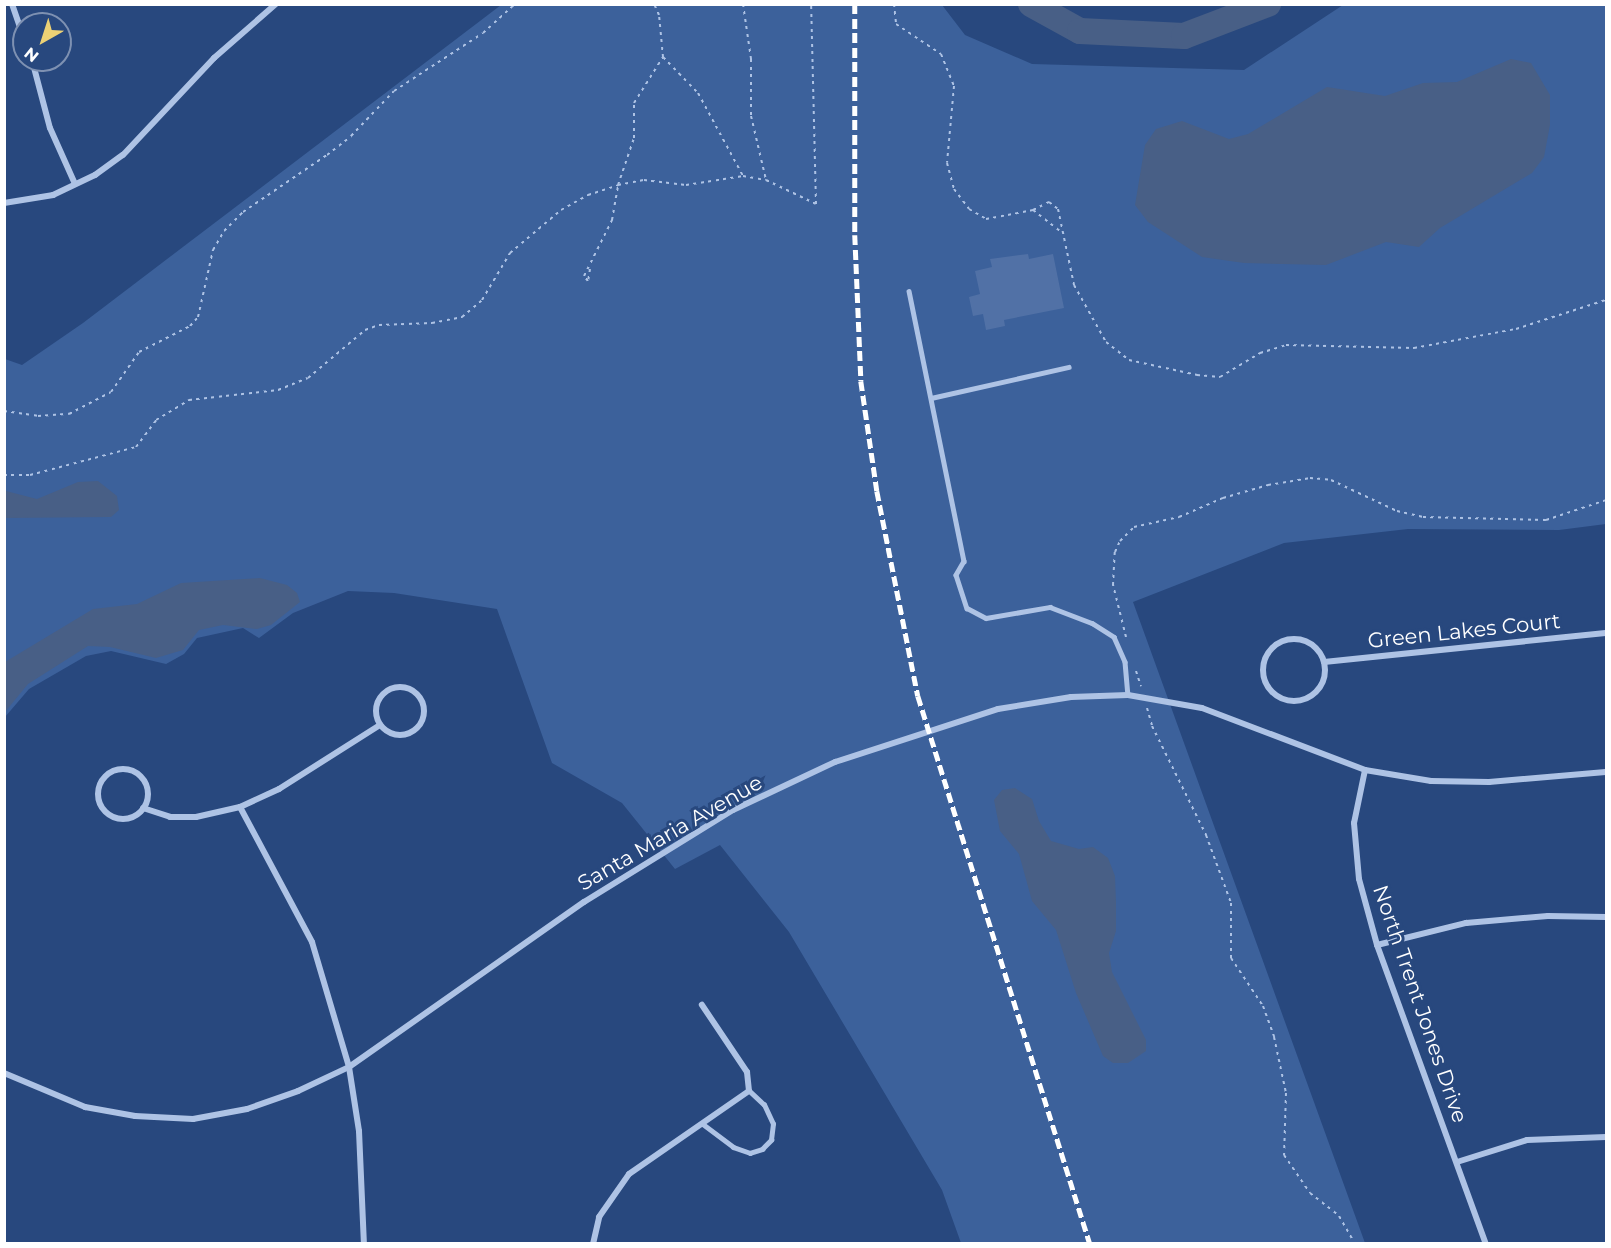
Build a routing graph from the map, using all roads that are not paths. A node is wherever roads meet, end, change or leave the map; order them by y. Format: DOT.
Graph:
graph roads {
  1 [pos="276,4"];
  2 [pos="35,72"];
  3 [pos="75,184"];
  4 [pos="4,203"];
  5 [pos="909,291"];
  6 [pos="1069,367"];
  7 [pos="931,398"];
  8 [pos="1606,633"];
  9 [pos="1324,662"];
  10 [pos="1128,695"];
  11 [pos="380,725"];
  12 [pos="1365,770"];
  13 [pos="1606,772"];
  14 [pos="240,807"];
  15 [pos="143,808"];
  16 [pos="1606,917"];
  17 [pos="1377,945"];
  18 [pos="702,1005"];
  19 [pos="349,1066"];
  20 [pos="4,1073"];
  21 [pos="749,1091"];
  22 [pos="703,1124"];
  23 [pos="1606,1137"];
  24 [pos="1457,1162"];
  25 [pos="364,1244"];
  26 [pos="593,1244"];
  27 [pos="1486,1244"];
  1 -- 3 [label="street"];
  2 -- 3 [label="street"];
  3 -- 4 [label="street"];
  5 -- 7 [label="lane"];
  6 -- 7 [label="lane"];
  7 -- 10 [label="lane"];
  8 -- 9 [label="street, Green Lakes Court"];
  9 -- 9 [label="street"];
  10 -- 12 [label="street, Santa Maria Avenue"];
  10 -- 19 [label="street, Santa Maria Avenue"];
  11 -- 11 [label="street"];
  11 -- 14 [label="street"];
  12 -- 13 [label="street, Santa Maria Avenue"];
  12 -- 17 [label="street, North Trent Jones Drive"];
  14 -- 15 [label="street"];
  14 -- 19 [label="street"];
  15 -- 15 [label="street"];
  16 -- 17 [label="street"];
  17 -- 24 [label="street, North Trent Jones Drive"];
  18 -- 21 [label="street"];
  19 -- 20 [label="street, Santa Maria Avenue"];
  19 -- 25 [label="street"];
  21 -- 22 [label="street"];
  21 -- 22 [label="lane"];
  22 -- 26 [label="street"];
  23 -- 24 [label="street"];
  24 -- 27 [label="street, North Trent Jones Drive"];
}
